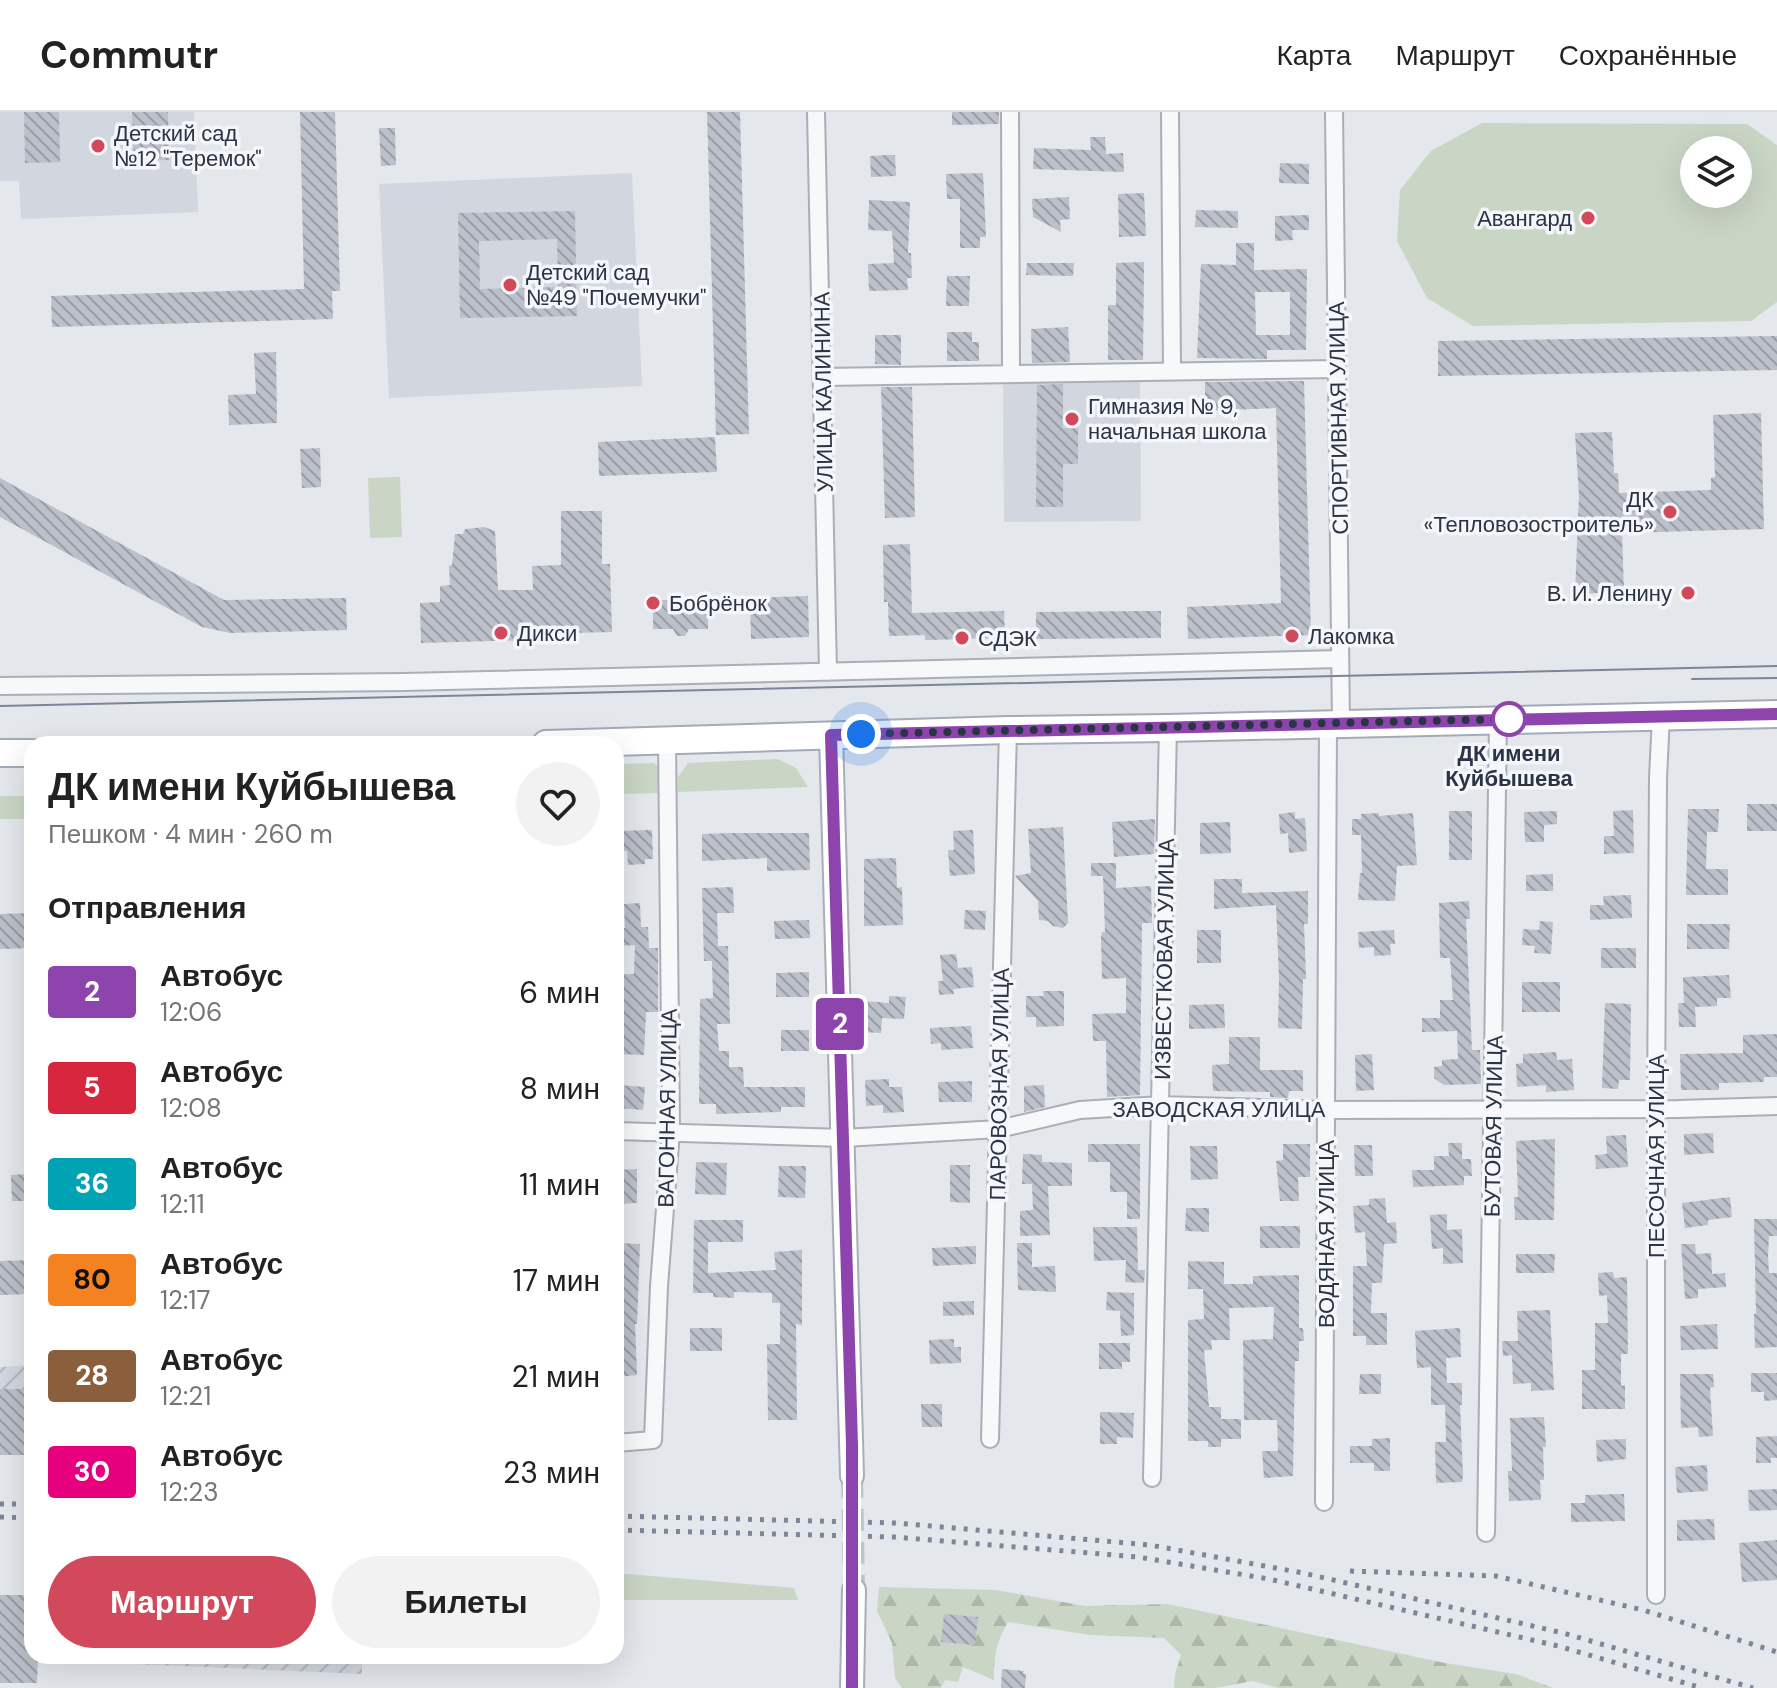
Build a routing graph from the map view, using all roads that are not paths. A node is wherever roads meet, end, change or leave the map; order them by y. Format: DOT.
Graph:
graph roads {
  1 [pos="816,112"];
  2 [pos="1010,112"];
  3 [pos="1170,112"];
  4 [pos="1334,112"];
  5 [pos="1337,369"];
  6 [pos="1172,372"];
  7 [pos="1011,374"];
  8 [pos="823,377"];
  9 [pos="1340,659"];
  10 [pos="828,672"];
  11 [pos="0,686"];
  12 [pos="1777,714"];
  13 [pos="1661,716"];
  14 [pos="1498,720"];
  15 [pos="1335,725"];
  16 [pos="1168,728"];
  17 [pos="1008,730"];
  18 [pos="831,735"];
  19 [pos="667,739"];
  20 [pos="624,741"];
  21 [pos="0,753"];
  22 [pos="24,753"];
  23 [pos="1161,1105"];
  24 [pos="1777,1106"];
  25 [pos="1494,1109"];
  26 [pos="1656,1109"];
  27 [pos="1326,1110"];
  28 [pos="999,1129"];
  29 [pos="624,1131"];
  30 [pos="671,1131"];
  31 [pos="844,1138"];
  32 [pos="990,1439"];
  33 [pos="624,1442"];
  34 [pos="852,1476"];
  35 [pos="1152,1478"];
  36 [pos="1324,1502"];
  37 [pos="1486,1533"];
  38 [pos="854,1590"];
  39 [pos="1656,1595"];
  40 [pos="852,1688"];
  1 -- 8 [label="street, УЛИЦА КАЛИНИНА"];
  2 -- 7 [label="street"];
  3 -- 6 [label="street"];
  4 -- 5 [label="street, СПОРТИВНАЯ УЛИЦА"];
  5 -- 6 [label="street"];
  5 -- 9 [label="street, СПОРТИВНАЯ УЛИЦА"];
  6 -- 7 [label="street"];
  7 -- 8 [label="street"];
  8 -- 10 [label="street, УЛИЦА КАЛИНИНА"];
  9 -- 10 [label="street"];
  9 -- 15 [label="street, СПОРТИВНАЯ УЛИЦА"];
  10 -- 11 [label="street"];
  12 -- 13 [label="main road"];
  13 -- 14 [label="main road"];
  13 -- 26 [label="street, ПЕСОЧНАЯ УЛИЦА"];
  14 -- 15 [label="main road"];
  14 -- 25 [label="street, БУТОВАЯ УЛИЦА"];
  15 -- 16 [label="main road"];
  15 -- 27 [label="street, ВОДЯНАЯ УЛИЦА"];
  16 -- 17 [label="main road"];
  16 -- 23 [label="street, ИЗВЕСТКОВАЯ УЛИЦА"];
  17 -- 18 [label="main road"];
  17 -- 28 [label="street, ПАРОВОЗНАЯ УЛИЦА"];
  18 -- 19 [label="main road"];
  18 -- 31 [label="main road"];
  19 -- 20 [label="main road"];
  19 -- 30 [label="street, ВАГОННАЯ УЛИЦА"];
  21 -- 22 [label="main road"];
  23 -- 27 [label="street, ЗАВОДСКАЯ УЛИЦА"];
  23 -- 28 [label="street, ЗАВОДСКАЯ УЛИЦА"];
  23 -- 35 [label="street, ИЗВЕСТКОВАЯ УЛИЦА"];
  24 -- 26 [label="street, ЗАВОДСКАЯ УЛИЦА"];
  25 -- 26 [label="street, ЗАВОДСКАЯ УЛИЦА"];
  25 -- 27 [label="street, ЗАВОДСКАЯ УЛИЦА"];
  25 -- 37 [label="street, БУТОВАЯ УЛИЦА"];
  26 -- 39 [label="street, ПЕСОЧНАЯ УЛИЦА"];
  27 -- 36 [label="street, ВОДЯНАЯ УЛИЦА"];
  28 -- 31 [label="street, ЗАВОДСКАЯ УЛИЦА"];
  28 -- 32 [label="street, ПАРОВОЗНАЯ УЛИЦА"];
  29 -- 30 [label="street, ЗАВОДСКАЯ УЛИЦА"];
  30 -- 31 [label="street, ЗАВОДСКАЯ УЛИЦА"];
  30 -- 33 [label="street, ВАГОННАЯ УЛИЦА"];
  31 -- 34 [label="main road"];
  38 -- 40 [label="main road"];
}
